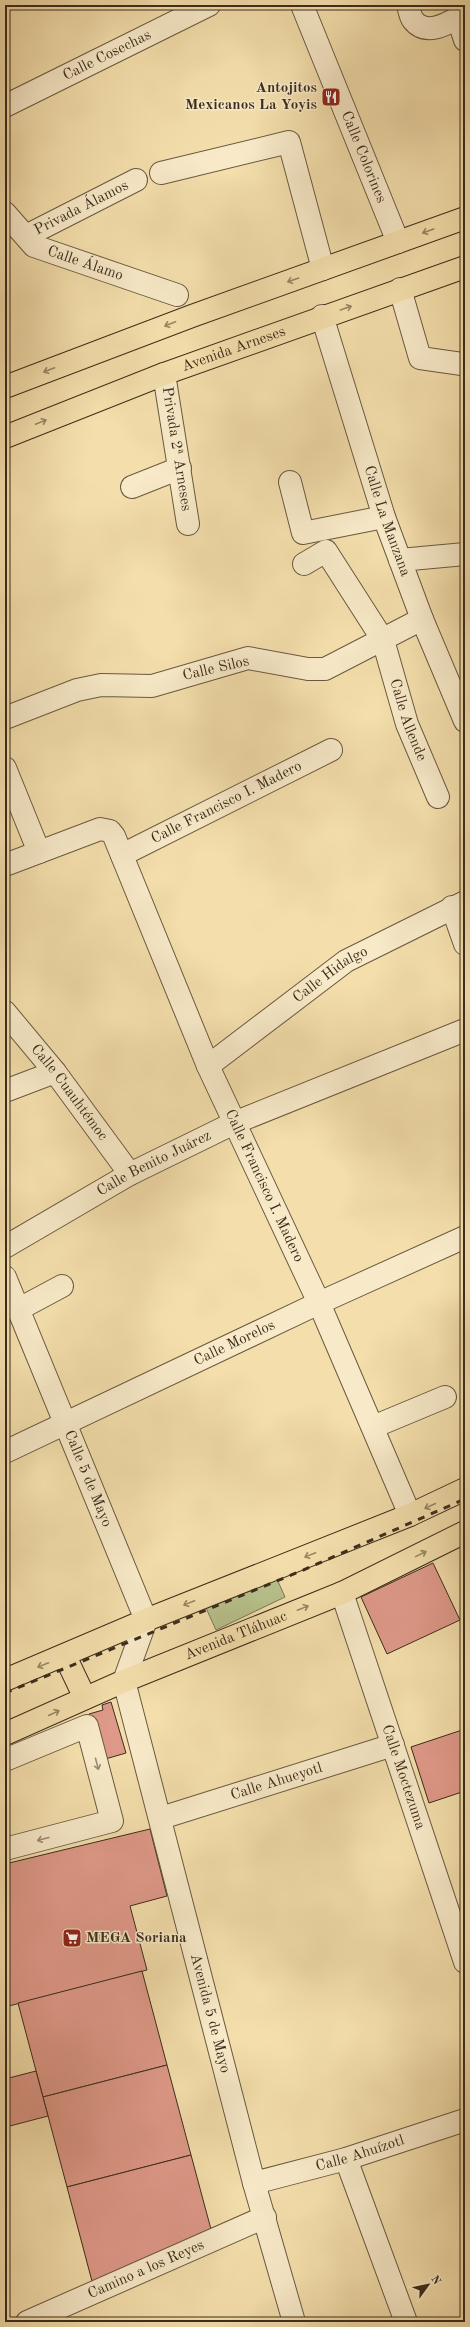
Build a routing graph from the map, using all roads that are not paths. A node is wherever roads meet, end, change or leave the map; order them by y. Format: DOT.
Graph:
graph roads {
  1 [pos="209,5"];
  2 [pos="302,5"];
  3 [pos="408,5"];
  4 [pos="461,16"];
  5 [pos="465,40"];
  6 [pos="5,106"];
  7 [pos="161,173"];
  8 [pos="136,180"];
  9 [pos="5,213"];
  10 [pos="465,218"];
  11 [pos="26,236"];
  12 [pos="398,242"];
  13 [pos="465,267"];
  14 [pos="323,269"];
  15 [pos="400,289"];
  16 [pos="177,295"];
  17 [pos="322,316"];
  18 [pos="462,364"];
  19 [pos="164,374"];
  20 [pos="5,387"];
  21 [pos="5,437"];
  22 [pos="180,468"];
  23 [pos="290,482"];
  24 [pos="132,487"];
  25 [pos="384,517"];
  26 [pos="188,524"];
  27 [pos="465,554"];
  28 [pos="400,560"];
  29 [pos="304,564"];
  30 [pos="422,619"];
  31 [pos="383,640"];
  32 [pos="5,718"];
  33 [pos="465,721"];
  34 [pos="331,750"];
  35 [pos="5,768"];
  36 [pos="438,797"];
  37 [pos="39,852"];
  38 [pos="122,854"];
  39 [pos="5,865"];
  40 [pos="459,905"];
  41 [pos="465,944"];
  42 [pos="5,1012"];
  43 [pos="465,1030"];
  44 [pos="208,1066"];
  45 [pos="55,1072"];
  46 [pos="5,1091"];
  47 [pos="234,1123"];
  48 [pos="130,1174"];
  49 [pos="465,1237"];
  50 [pos="5,1247"];
  51 [pos="5,1277"];
  52 [pos="62,1286"];
  53 [pos="319,1303"];
  54 [pos="19,1309"];
  55 [pos="445,1397"];
  56 [pos="67,1424"];
  57 [pos="373,1427"];
  58 [pos="5,1452"];
  59 [pos="465,1489"];
  60 [pos="410,1515"];
  61 [pos="465,1532"];
  62 [pos="342,1593"];
  63 [pos="146,1620"];
  64 [pos="65,1656"];
  65 [pos="5,1680"];
  66 [pos="124,1681"];
  67 [pos="85,1698"];
  68 [pos="25,1726"];
  69 [pos="5,1734"];
  70 [pos="393,1745"];
  71 [pos="5,1754"];
  72 [pos="5,1760"];
  73 [pos="161,1818"];
  74 [pos="5,1849"];
  75 [pos="465,1962"];
  76 [pos="465,2120"];
  77 [pos="346,2159"];
  78 [pos="254,2183"];
  79 [pos="265,2217"];
  80 [pos="61,2316"];
  81 [pos="27,2322"];
  82 [pos="294,2322"];
  83 [pos="406,2322"];
  1 -- 6 [label="street, Calle Cosechas"];
  2 -- 12 [label="street, Calle Colorines"];
  3 -- 4 [label="street"];
  4 -- 5 [label="street"];
  7 -- 14 [label="street"];
  8 -- 11 [label="street, Privada Álamos"];
  9 -- 11 [label="street, Calle Álamo"];
  10 -- 12 [label="main road, one-way"];
  11 -- 16 [label="street, Calle Álamo"];
  12 -- 14 [label="main road"];
  13 -- 15 [label="main road, Avenida Arneses"];
  14 -- 20 [label="main road, one-way"];
  17 -- 15 [label="main road, Avenida Arneses, one-way"];
  15 -- 18 [label="street"];
  17 -- 19 [label="main road, Avenida Arneses"];
  17 -- 25 [label="street, Calle La Manzana"];
  21 -- 19 [label="main road, Avenida Arneses, one-way"];
  19 -- 22 [label="street, Privada 2ª Arneses"];
  22 -- 24 [label="street"];
  22 -- 26 [label="street, Privada 2ª Arneses"];
  23 -- 25 [label="street"];
  25 -- 28 [label="street, Calle La Manzana"];
  27 -- 28 [label="street"];
  28 -- 30 [label="street, Calle La Manzana"];
  29 -- 31 [label="street, Calle Allende"];
  30 -- 31 [label="street, Calle Silos"];
  30 -- 33 [label="street, Calle La Manzana"];
  31 -- 32 [label="street, Calle Silos"];
  31 -- 36 [label="street, Calle Allende"];
  34 -- 38 [label="street, Calle Francisco I. Madero"];
  35 -- 37 [label="street"];
  37 -- 38 [label="street, Calle Francisco I. Madero"];
  37 -- 39 [label="street, Calle Francisco I. Madero"];
  38 -- 44 [label="street, Calle Francisco I. Madero"];
  40 -- 41 [label="street"];
  40 -- 44 [label="street, Calle Hidalgo"];
  42 -- 45 [label="street, Calle Cuauhtémoc"];
  43 -- 47 [label="street, Calle Benito Juárez"];
  44 -- 47 [label="street, Calle Francisco I. Madero"];
  45 -- 46 [label="street"];
  45 -- 48 [label="street, Calle Cuauhtémoc"];
  47 -- 48 [label="street, Calle Benito Juárez"];
  47 -- 53 [label="street, Calle Francisco I. Madero"];
  48 -- 50 [label="street, Calle Benito Juárez"];
  49 -- 53 [label="street, Calle Morelos"];
  51 -- 54 [label="street, Calle 5 de Mayo"];
  52 -- 54 [label="street"];
  53 -- 56 [label="street, Calle Morelos"];
  53 -- 57 [label="street, Calle Francisco I. Madero"];
  54 -- 56 [label="street, Calle 5 de Mayo"];
  55 -- 57 [label="street"];
  56 -- 58 [label="street, Calle Morelos"];
  56 -- 63 [label="street, Calle 5 de Mayo"];
  57 -- 60 [label="street, Calle Francisco I. Madero"];
  59 -- 60 [label="main road, one-way"];
  60 -- 63 [label="main road, one-way"];
  62 -- 61 [label="main road, Avenida Tláhuac, one-way"];
  66 -- 62 [label="main road, Avenida Tláhuac, one-way"];
  62 -- 70 [label="street, Calle Moctezuma"];
  63 -- 64 [label="main road"];
  63 -- 66 [label="street"];
  64 -- 65 [label="main road, one-way"];
  64 -- 67 [label="main road"];
  66 -- 67 [label="main road, Avenida Tláhuac"];
  66 -- 73 [label="street, Avenida 5 de Mayo"];
  68 -- 67 [label="main road, Avenida Tláhuac, one-way"];
  68 -- 69 [label="main road, Avenida Tláhuac"];
  68 -- 71 [label="street"];
  70 -- 73 [label="street, Calle Ahueyotl"];
  70 -- 75 [label="street, Calle Moctezuma"];
  72 -- 74 [label="street, one-way"];
  73 -- 78 [label="street, Avenida 5 de Mayo"];
  76 -- 77 [label="street, Calle Ahuízotl"];
  77 -- 78 [label="street, Calle Ahuízotl"];
  77 -- 83 [label="street"];
  78 -- 79 [label="street, Avenida 5 de Mayo"];
  79 -- 80 [label="street, Camino a los Reyes"];
  79 -- 82 [label="street, Avenida 5 de Mayo"];
  80 -- 81 [label="street, Camino a los Reyes"];
}
